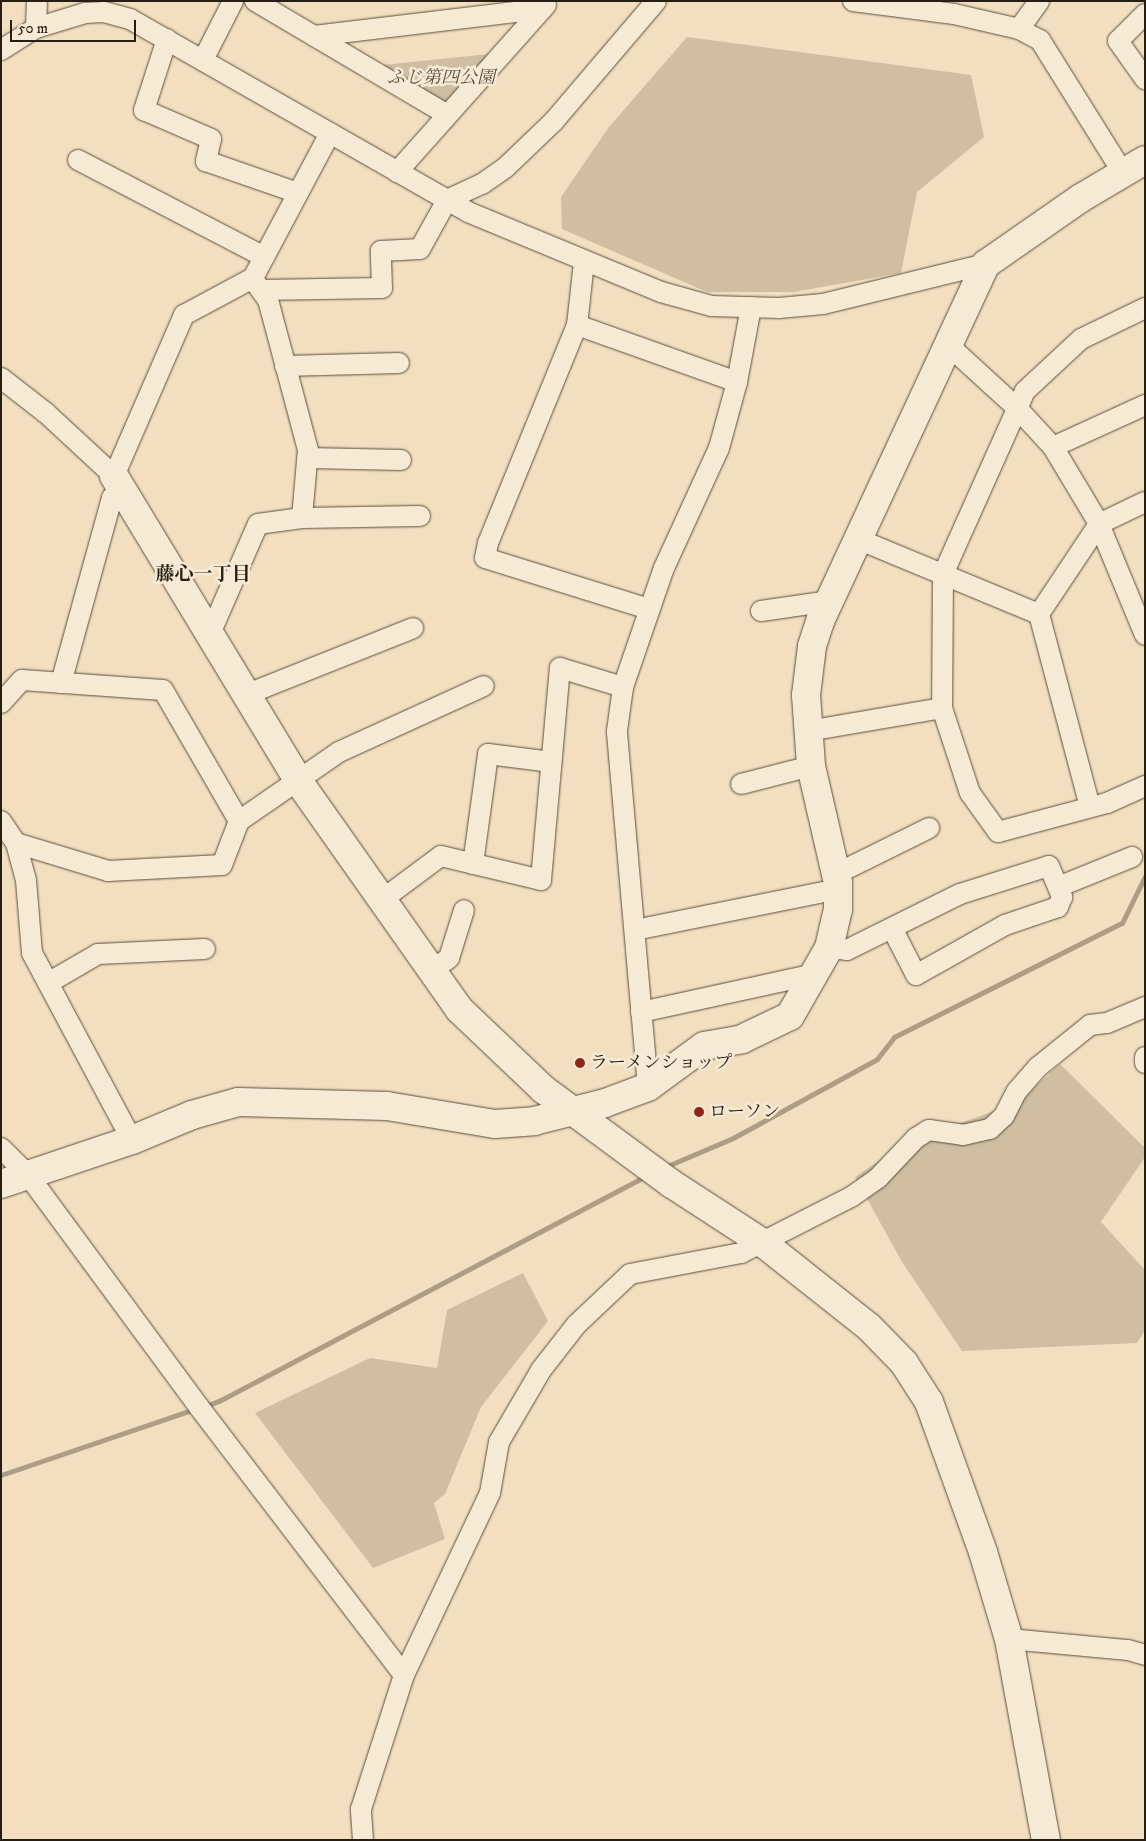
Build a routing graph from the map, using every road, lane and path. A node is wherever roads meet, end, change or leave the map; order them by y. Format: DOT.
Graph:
graph roads {
  1 [pos="37,1"];
  2 [pos="233,1"];
  3 [pos="255,1"];
  4 [pos="656,1"];
  5 [pos="853,1"];
  6 [pos="1039,1"];
  7 [pos="546,5"];
  8 [pos="958,8"];
  9 [pos="1145,14"];
  10 [pos="36,28"];
  11 [pos="1019,29"];
  12 [pos="314,36"];
  13 [pos="167,39"];
  14 [pos="1,50"];
  15 [pos="203,60"];
  16 [pos="1145,79"];
  17 [pos="446,114"];
  18 [pos="330,133"];
  19 [pos="78,160"];
  20 [pos="1134,166"];
  21 [pos="397,172"];
  22 [pos="298,193"];
  23 [pos="447,200"];
  24 [pos="264,257"];
  25 [pos="584,262"];
  26 [pos="986,264"];
  27 [pos="257,284"];
  28 [pos="751,306"];
  29 [pos="1145,308"];
  30 [pos="577,325"];
  31 [pos="947,344"];
  32 [pos="399,363"];
  33 [pos="286,366"];
  34 [pos="1,378"];
  35 [pos="737,382"];
  36 [pos="1145,405"];
  37 [pos="1017,408"];
  38 [pos="1053,448"];
  39 [pos="308,458"];
  40 [pos="401,460"];
  41 [pos="117,481"];
  42 [pos="1145,502"];
  43 [pos="420,516"];
  44 [pos="302,518"];
  45 [pos="1099,524"];
  46 [pos="860,540"];
  47 [pos="944,574"];
  48 [pos="830,600"];
  49 [pos="1139,600"];
  50 [pos="649,609"];
  51 [pos="761,611"];
  52 [pos="1039,614"];
  53 [pos="413,628"];
  54 [pos="1145,635"];
  55 [pos="209,636"];
  56 [pos="61,683"];
  57 [pos="484,686"];
  58 [pos="622,687"];
  59 [pos="245,695"];
  60 [pos="1,703"];
  61 [pos="942,708"];
  62 [pos="808,731"];
  63 [pos="551,762"];
  64 [pos="811,766"];
  65 [pos="299,782"];
  66 [pos="741,784"];
  67 [pos="1145,786"];
  68 [pos="1090,808"];
  69 [pos="1,821"];
  70 [pos="239,821"];
  71 [pos="929,828"];
  72 [pos="16,843"];
  73 [pos="1132,857"];
  74 [pos="473,864"];
  75 [pos="837,881"];
  76 [pos="1058,887"];
  77 [pos="384,899"];
  78 [pos="464,910"];
  79 [pos="635,930"];
  80 [pos="893,930"];
  81 [pos="829,948"];
  82 [pos="205,949"];
  83 [pos="432,970"];
  84 [pos="816,974"];
  85 [pos="48,983"];
  86 [pos="1145,1007"];
  87 [pos="641,1012"];
  88 [pos="1145,1057"];
  89 [pos="1145,1063"];
  90 [pos="648,1088"];
  91 [pos="575,1111"];
  92 [pos="132,1140"];
  93 [pos="1,1148"];
  94 [pos="28,1175"];
  95 [pos="1,1184"];
  96 [pos="763,1243"];
  97 [pos="1009,1639"];
  98 [pos="1142,1651"];
  99 [pos="404,1675"];
  100 [pos="363,1840"];
  101 [pos="1046,1840"];
  1 -- 10 [label="street"];
  2 -- 15 [label="street"];
  3 -- 12 [label="street"];
  4 -- 23 [label="street"];
  5 -- 8 [label="street"];
  6 -- 11 [label="street"];
  7 -- 12 [label="street"];
  7 -- 17 [label="street"];
  8 -- 11 [label="street"];
  9 -- 16 [label="street"];
  10 -- 13 [label="street"];
  10 -- 14 [label="street"];
  11 -- 20 [label="street"];
  12 -- 17 [label="street"];
  13 -- 15 [label="street"];
  13 -- 22 [label="street"];
  15 -- 18 [label="street"];
  17 -- 21 [label="street"];
  18 -- 21 [label="street"];
  18 -- 22 [label="street"];
  19 -- 24 [label="street"];
  20 -- 26 [label="street"];
  21 -- 23 [label="street"];
  22 -- 24 [label="street"];
  23 -- 25 [label="street"];
  23 -- 27 [label="street"];
  24 -- 27 [label="street"];
  25 -- 28 [label="street"];
  25 -- 30 [label="street"];
  26 -- 28 [label="street"];
  26 -- 31 [label="street"];
  27 -- 33 [label="street"];
  27 -- 41 [label="street"];
  28 -- 35 [label="street"];
  29 -- 37 [label="street"];
  30 -- 35 [label="street"];
  30 -- 50 [label="street"];
  31 -- 37 [label="street"];
  31 -- 46 [label="street"];
  32 -- 33 [label="street"];
  33 -- 39 [label="street"];
  34 -- 41 [label="street"];
  35 -- 50 [label="street"];
  36 -- 38 [label="street"];
  37 -- 38 [label="street"];
  37 -- 47 [label="street"];
  38 -- 45 [label="street"];
  39 -- 40 [label="street"];
  39 -- 44 [label="street"];
  41 -- 55 [label="street"];
  41 -- 56 [label="street"];
  42 -- 45 [label="street"];
  43 -- 44 [label="street"];
  44 -- 55 [label="street"];
  45 -- 49 [label="street"];
  45 -- 52 [label="street"];
  46 -- 47 [label="street"];
  46 -- 48 [label="street"];
  47 -- 52 [label="street"];
  47 -- 61 [label="street"];
  48 -- 51 [label="street"];
  48 -- 62 [label="street"];
  49 -- 54 [label="street"];
  50 -- 58 [label="street"];
  52 -- 68 [label="street"];
  53 -- 59 [label="street"];
  55 -- 59 [label="street"];
  56 -- 60 [label="street"];
  56 -- 70 [label="street"];
  57 -- 65 [label="street"];
  58 -- 63 [label="street"];
  58 -- 79 [label="street"];
  59 -- 65 [label="street"];
  61 -- 62 [label="street"];
  61 -- 68 [label="street"];
  62 -- 64 [label="street"];
  63 -- 74 [label="street"];
  63 -- 74 [label="street"];
  64 -- 66 [label="street"];
  64 -- 75 [label="street"];
  65 -- 70 [label="street"];
  65 -- 77 [label="street"];
  67 -- 68 [label="street"];
  69 -- 72 [label="street"];
  70 -- 72 [label="street"];
  71 -- 75 [label="street"];
  72 -- 85 [label="street"];
  73 -- 76 [label="street"];
  74 -- 77 [label="street"];
  75 -- 79 [label="street"];
  75 -- 81 [label="street"];
  76 -- 80 [label="street"];
  76 -- 80 [label="street"];
  77 -- 83 [label="street"];
  78 -- 83 [label="street"];
  79 -- 87 [label="street"];
  80 -- 81 [label="street"];
  81 -- 84 [label="street"];
  82 -- 85 [label="street"];
  83 -- 91 [label="street"];
  84 -- 87 [label="street"];
  84 -- 90 [label="street"];
  85 -- 92 [label="street"];
  86 -- 96 [label="street"];
  87 -- 90 [label="street"];
  88 -- 89 [label="street"];
  90 -- 91 [label="street"];
  91 -- 92 [label="street"];
  91 -- 96 [label="street"];
  92 -- 94 [label="street"];
  93 -- 94 [label="street"];
  94 -- 95 [label="street"];
  94 -- 99 [label="street"];
  96 -- 97 [label="street"];
  96 -- 99 [label="street"];
  97 -- 98 [label="street"];
  97 -- 101 [label="street"];
  99 -- 100 [label="street"];
}
